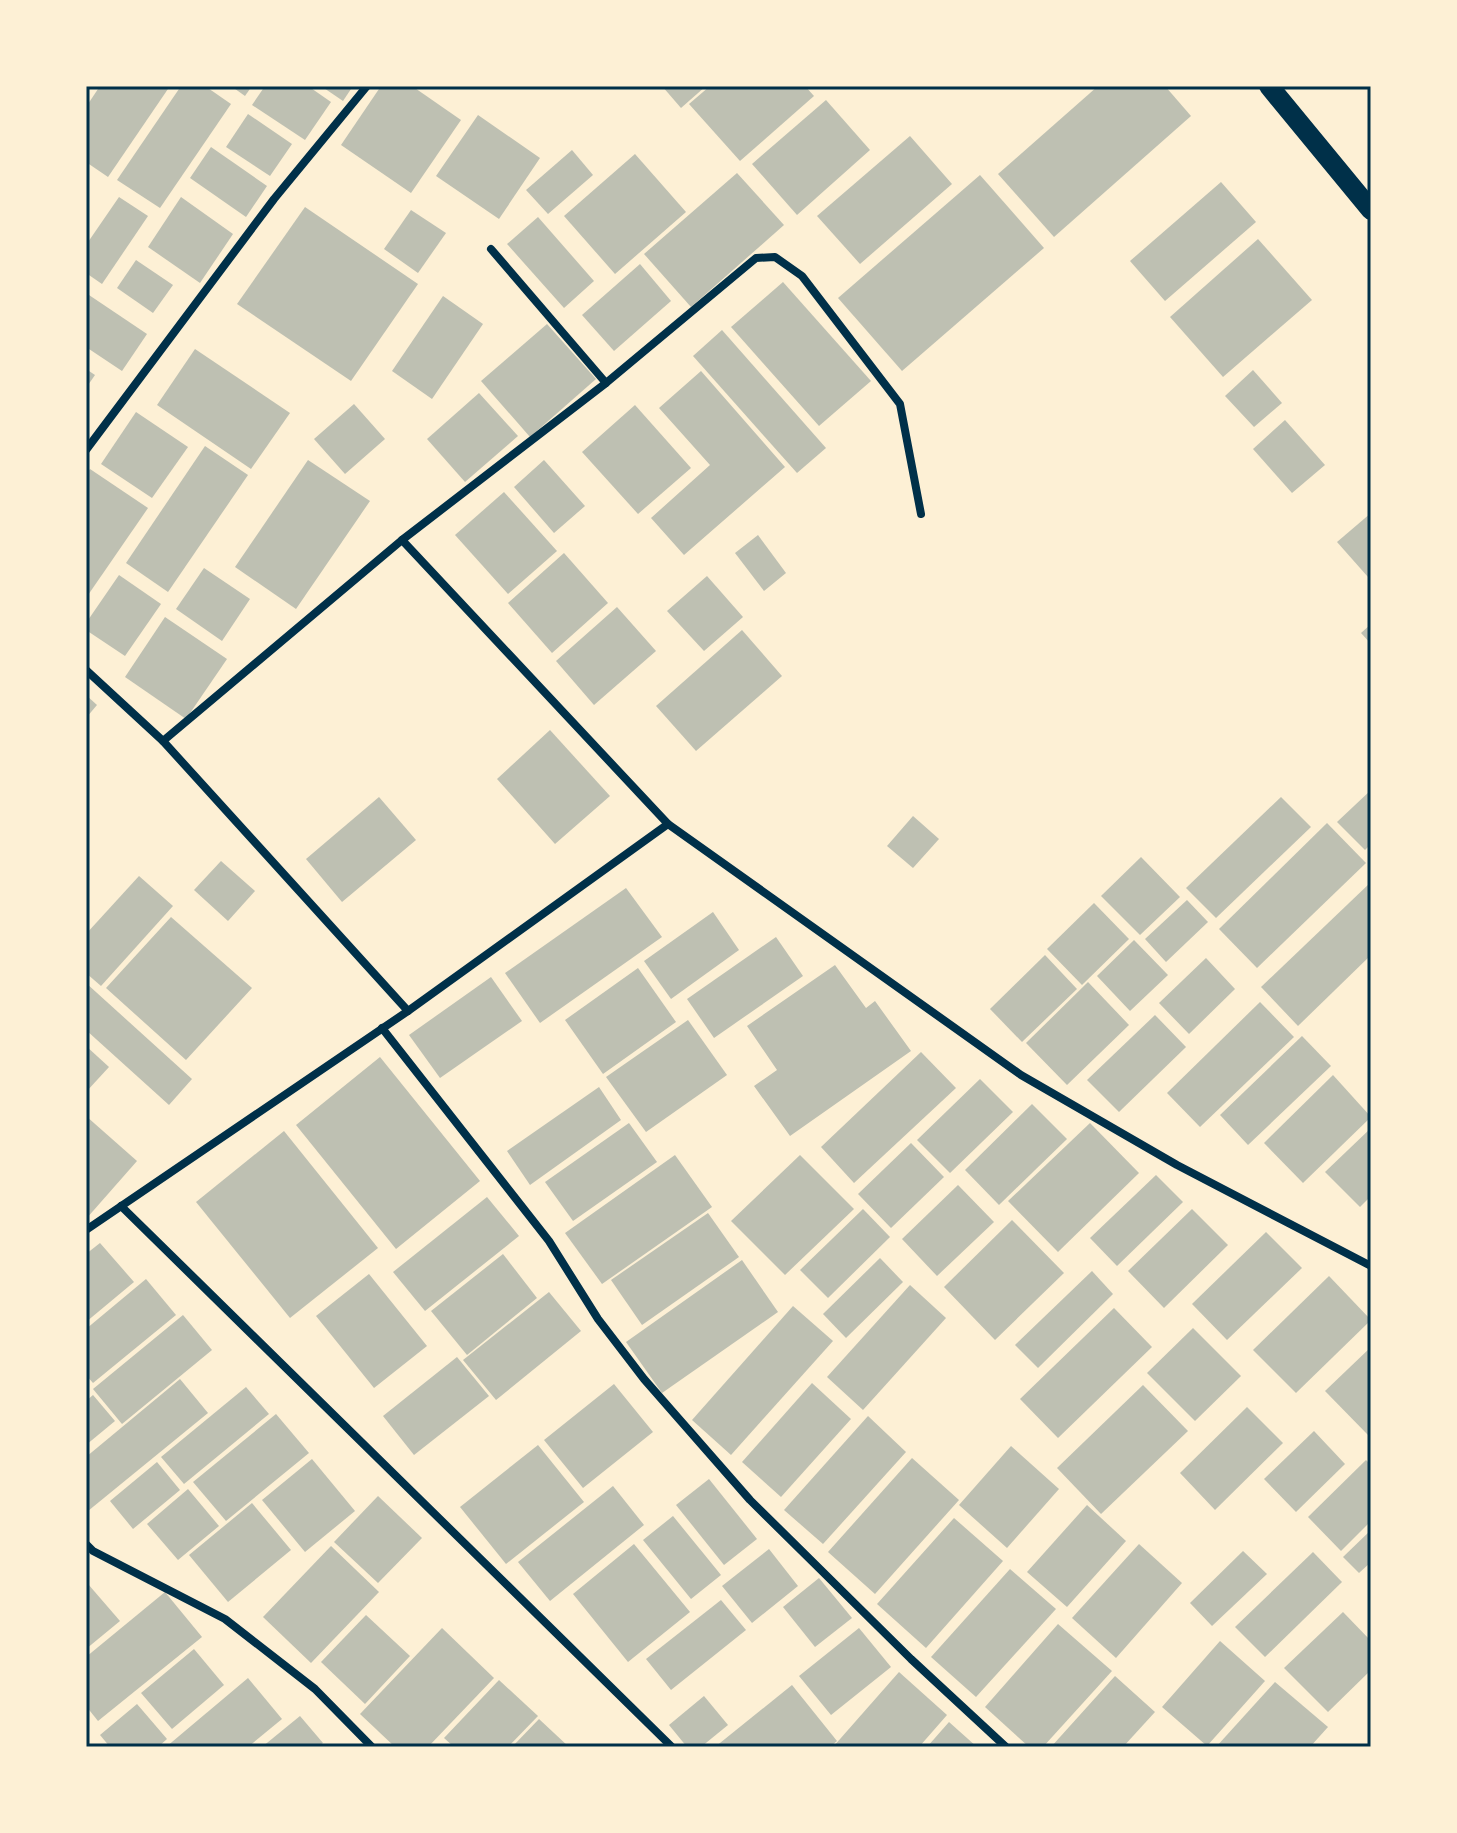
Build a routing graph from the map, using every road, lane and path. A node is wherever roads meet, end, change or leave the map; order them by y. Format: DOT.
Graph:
graph roads {
  1 [pos="367,86"];
  2 [pos="1269,86"];
  3 [pos="1371,209"];
  4 [pos="491,249"];
  5 [pos="606,383"];
  6 [pos="86,450"];
  7 [pos="921,514"];
  8 [pos="402,540"];
  9 [pos="86,670"];
  10 [pos="163,741"];
  11 [pos="668,824"];
  12 [pos="408,1011"];
  13 [pos="382,1028"];
  14 [pos="121,1206"];
  15 [pos="86,1230"];
  16 [pos="1371,1266"];
  17 [pos="88,1551"];
  18 [pos="372,1747"];
  19 [pos="672,1747"];
  20 [pos="1006,1747"];
  1 -- 6 [label="street"];
  2 -- 3 [label="main road"];
  4 -- 5 [label="street"];
  5 -- 7 [label="street"];
  5 -- 8 [label="street"];
  8 -- 10 [label="street"];
  8 -- 11 [label="street"];
  9 -- 10 [label="street"];
  10 -- 12 [label="street"];
  11 -- 12 [label="street"];
  11 -- 16 [label="street"];
  12 -- 13 [label="street"];
  13 -- 14 [label="street"];
  13 -- 20 [label="street"];
  14 -- 15 [label="street"];
  14 -- 19 [label="street"];
  17 -- 18 [label="street"];
}
